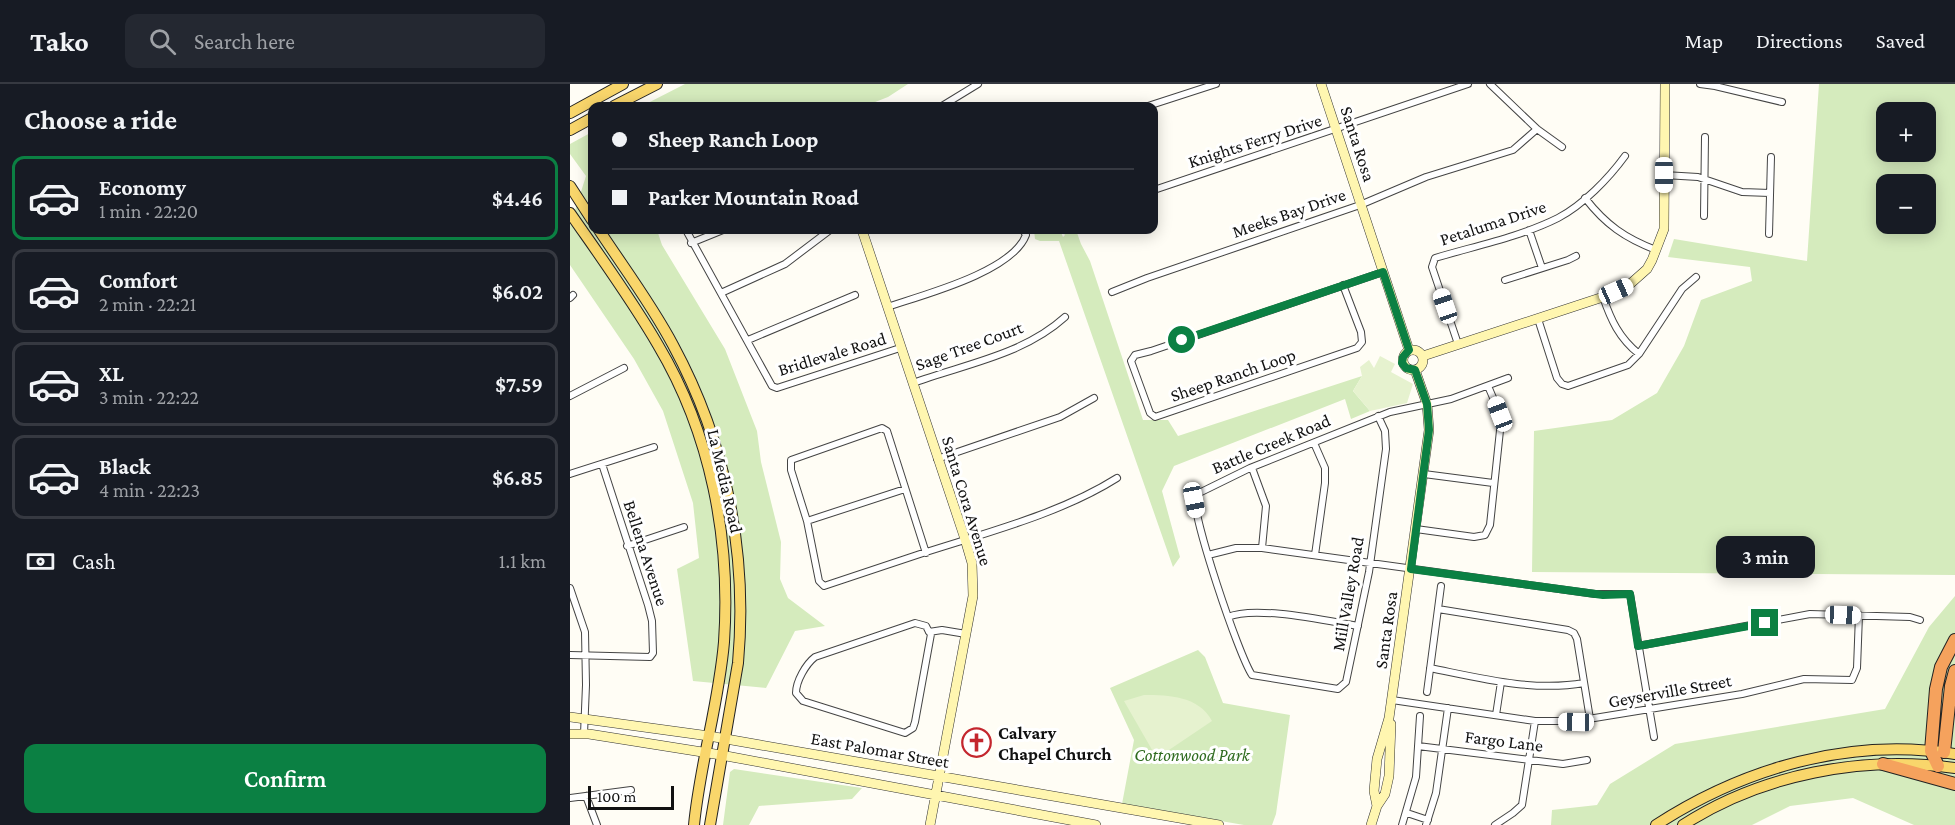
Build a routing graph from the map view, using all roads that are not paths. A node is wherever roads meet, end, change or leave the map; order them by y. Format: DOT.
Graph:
graph roads {
  1 [pos="623,84"];
  2 [pos="657,84"];
  3 [pos="978,84"];
  4 [pos="1216,84"];
  5 [pos="1321,84"];
  6 [pos="1468,84"];
  7 [pos="1490,84"];
  8 [pos="1665,84"];
  9 [pos="1700,84"];
  10 [pos="1740,88"];
  11 [pos="590,102"];
  12 [pos="622,102"];
  13 [pos="949,102"];
  14 [pos="1782,102"];
  15 [pos="588,103"];
  16 [pos="1158,103"];
  17 [pos="570,113"];
  18 [pos="588,120"];
  19 [pos="1537,129"];
  20 [pos="570,130"];
  21 [pos="1336,130"];
  22 [pos="1705,137"];
  23 [pos="1562,147"];
  24 [pos="1625,156"];
  25 [pos="1771,157"];
  26 [pos="1664,175"];
  27 [pos="1705,179"];
  28 [pos="570,186"];
  29 [pos="1158,189"];
  30 [pos="1770,194"];
  31 [pos="1585,198"];
  32 [pos="1360,205"];
  33 [pos="570,213"];
  34 [pos="588,214"];
  35 [pos="1704,216"];
  36 [pos="1529,230"];
  37 [pos="602,234"];
  38 [pos="688,234"];
  39 [pos="713,234"];
  40 [pos="825,234"];
  41 [pos="866,234"];
  42 [pos="1024,234"];
  43 [pos="1770,234"];
  44 [pos="691,243"];
  45 [pos="1656,250"];
  46 [pos="1576,256"];
  47 [pos="1542,268"];
  48 [pos="1383,272"];
  49 [pos="1696,277"];
  50 [pos="1505,280"];
  51 [pos="1343,285"];
  52 [pos="1112,292"];
  53 [pos="721,293"];
  54 [pos="855,295"];
  55 [pos="1603,297"];
  56 [pos="887,307"];
  57 [pos="1065,317"];
  58 [pos="1538,319"];
  59 [pos="748,340"];
  60 [pos="1458,344"];
  61 [pos="900,348"];
  62 [pos="1409,350"];
  63 [pos="1639,354"];
  64 [pos="1422,356"];
  65 [pos="624,368"];
  66 [pos="1415,370"];
  67 [pos="1508,378"];
  68 [pos="913,383"];
  69 [pos="1488,386"];
  70 [pos="570,396"];
  71 [pos="1094,398"];
  72 [pos="1427,404"];
  73 [pos="1378,416"];
  74 [pos="1314,442"];
  75 [pos="654,447"];
  76 [pos="937,459"];
  77 [pos="602,464"];
  78 [pos="1252,468"];
  79 [pos="570,474"];
  80 [pos="1424,474"];
  81 [pos="1117,478"];
  82 [pos="1493,483"];
  83 [pos="905,489"];
  84 [pos="807,521"];
  85 [pos="684,527"];
  86 [pos="1416,529"];
  87 [pos="964,539"];
  88 [pos="627,546"];
  89 [pos="1262,548"];
  90 [pos="926,552"];
  91 [pos="1208,555"];
  92 [pos="1315,555"];
  93 [pos="1370,563"];
  94 [pos="1411,569"];
  95 [pos="1441,586"];
  96 [pos="570,588"];
  97 [pos="1438,609"];
  98 [pos="1860,615"];
  99 [pos="1228,617"];
  100 [pos="1920,620"];
  101 [pos="1358,626"];
  102 [pos="929,632"];
  103 [pos="966,634"];
  104 [pos="1955,640"];
  105 [pos="1638,646"];
  106 [pos="570,656"];
  107 [pos="585,656"];
  108 [pos="1430,668"];
  109 [pos="1955,671"];
  110 [pos="1252,675"];
  111 [pos="1501,682"];
  112 [pos="1584,682"];
  113 [pos="1427,692"];
  114 [pos="1392,700"];
  115 [pos="1448,708"];
  116 [pos="1649,709"];
  117 [pos="1496,715"];
  118 [pos="1420,716"];
  119 [pos="570,717"];
  120 [pos="585,718"];
  121 [pos="1590,719"];
  122 [pos="1535,721"];
  123 [pos="570,734"];
  124 [pos="584,734"];
  125 [pos="709,736"];
  126 [pos="1654,736"];
  127 [pos="724,739"];
  128 [pos="1418,746"];
  129 [pos="1442,748"];
  130 [pos="1943,752"];
  131 [pos="705,753"];
  132 [pos="721,755"];
  133 [pos="1530,760"];
  134 [pos="1587,760"];
  135 [pos="1883,765"];
  136 [pos="1938,766"];
  137 [pos="1955,768"];
  138 [pos="940,777"];
  139 [pos="1955,784"];
  140 [pos="631,790"];
  141 [pos="586,796"];
  142 [pos="937,796"];
  143 [pos="570,798"];
  144 [pos="1407,813"];
  145 [pos="1155,814"];
  146 [pos="1427,822"];
  147 [pos="597,825"];
  148 [pos="694,825"];
  149 [pos="710,825"];
  150 [pos="930,825"];
  151 [pos="1096,825"];
  152 [pos="1154,825"];
  153 [pos="1219,825"];
  154 [pos="1371,825"];
  155 [pos="1402,825"];
  156 [pos="1495,825"];
  157 [pos="1656,825"];
  158 [pos="1683,825"];
  1 -- 11 [label="main road"];
  2 -- 12 [label="main road"];
  3 -- 13 [label="street"];
  4 -- 16 [label="street"];
  5 -- 21 [label="street, Santa Rosa"];
  6 -- 21 [label="street, Knights Ferry Drive"];
  7 -- 19 [label="street"];
  8 -- 26 [label="street"];
  9 -- 10 [label="street"];
  10 -- 14 [label="street"];
  15 -- 17 [label="main road"];
  18 -- 20 [label="main road"];
  19 -- 23 [label="street"];
  19 -- 32 [label="street, Meeks Bay Drive"];
  21 -- 29 [label="street, Knights Ferry Drive"];
  21 -- 32 [label="street, Santa Rosa"];
  22 -- 27 [label="street"];
  24 -- 31 [label="street, Petaluma Drive"];
  25 -- 30 [label="street"];
  26 -- 27 [label="street"];
  26 -- 45 [label="street"];
  27 -- 30 [label="street"];
  27 -- 35 [label="street"];
  28 -- 34 [label="main road"];
  30 -- 43 [label="street"];
  31 -- 36 [label="street, Petaluma Drive"];
  31 -- 45 [label="street"];
  32 -- 48 [label="street, Santa Rosa"];
  32 -- 52 [label="street, Meeks Bay Drive"];
  33 -- 125 [label="main road, La Media Road"];
  36 -- 47 [label="street"];
  36 -- 60 [label="street, Petaluma Drive"];
  37 -- 127 [label="main road, La Media Road"];
  38 -- 44 [label="street"];
  39 -- 44 [label="street"];
  40 -- 53 [label="street"];
  41 -- 56 [label="street, Santa Cora Avenue"];
  42 -- 56 [label="street"];
  44 -- 53 [label="street"];
  45 -- 55 [label="street"];
  46 -- 47 [label="street"];
  47 -- 50 [label="street"];
  48 -- 51 [label="street, Sheep Ranch Loop"];
  48 -- 62 [label="street, Santa Rosa"];
  49 -- 63 [label="street"];
  51 -- 51 [label="street, Sheep Ranch Loop"];
  53 -- 59 [label="street"];
  54 -- 59 [label="street"];
  55 -- 58 [label="street"];
  55 -- 63 [label="street"];
  56 -- 61 [label="street, Santa Cora Avenue"];
  57 -- 68 [label="street, Sage Tree Court"];
  58 -- 60 [label="street"];
  58 -- 63 [label="street"];
  59 -- 61 [label="street, Bridlevale Road"];
  60 -- 64 [label="street"];
  61 -- 68 [label="street, Santa Cora Avenue"];
  62 -- 64 [label="street"];
  62 -- 66 [label="street"];
  64 -- 66 [label="street"];
  65 -- 70 [label="street"];
  66 -- 72 [label="street, Santa Rosa"];
  67 -- 69 [label="street, Battle Creek Road"];
  68 -- 76 [label="street, Santa Cora Avenue"];
  69 -- 72 [label="street, Battle Creek Road"];
  69 -- 82 [label="street"];
  71 -- 76 [label="street"];
  72 -- 73 [label="street, Battle Creek Road"];
  72 -- 80 [label="street, Santa Rosa"];
  73 -- 74 [label="street, Battle Creek Road"];
  73 -- 93 [label="street, Mill Valley Road"];
  74 -- 78 [label="street, Battle Creek Road"];
  74 -- 92 [label="street"];
  75 -- 77 [label="street"];
  76 -- 87 [label="street, Santa Cora Avenue"];
  77 -- 79 [label="street"];
  77 -- 88 [label="street, Bellena Avenue"];
  78 -- 89 [label="street"];
  78 -- 91 [label="street, Battle Creek Road"];
  80 -- 82 [label="street"];
  80 -- 86 [label="street, Santa Rosa"];
  81 -- 87 [label="street"];
  82 -- 86 [label="street"];
  83 -- 84 [label="street"];
  83 -- 84 [label="street"];
  83 -- 90 [label="street"];
  84 -- 90 [label="street"];
  85 -- 88 [label="street"];
  86 -- 94 [label="street, Santa Rosa"];
  87 -- 90 [label="street"];
  87 -- 103 [label="street, Santa Cora Avenue"];
  88 -- 107 [label="street, Bellena Avenue"];
  89 -- 91 [label="street"];
  89 -- 92 [label="street"];
  91 -- 99 [label="street, Battle Creek Road"];
  92 -- 93 [label="street"];
  93 -- 94 [label="street"];
  93 -- 101 [label="street, Mill Valley Road"];
  94 -- 105 [label="street"];
  94 -- 114 [label="street, Santa Rosa"];
  95 -- 97 [label="street"];
  96 -- 107 [label="street"];
  97 -- 108 [label="street"];
  97 -- 112 [label="street"];
  98 -- 100 [label="street"];
  98 -- 105 [label="street"];
  98 -- 116 [label="street, Geyserville Street"];
  99 -- 101 [label="street"];
  99 -- 110 [label="street, Battle Creek Road"];
  101 -- 110 [label="street, Mill Valley Road"];
  102 -- 102 [label="street"];
  102 -- 103 [label="street"];
  103 -- 138 [label="street, Santa Cora Avenue"];
  104 -- 130 [label="highway"];
  105 -- 116 [label="street"];
  106 -- 107 [label="street"];
  107 -- 120 [label="street"];
  108 -- 111 [label="street"];
  108 -- 113 [label="street"];
  109 -- 130 [label="highway"];
  111 -- 112 [label="street"];
  111 -- 117 [label="street"];
  112 -- 121 [label="street"];
  114 -- 115 [label="street, Geyserville Street"];
  114 -- 154 [label="street, Santa Rosa"];
  115 -- 117 [label="street, Geyserville Street"];
  115 -- 129 [label="street"];
  116 -- 121 [label="street, Geyserville Street"];
  116 -- 126 [label="street"];
  117 -- 122 [label="street, Geyserville Street"];
  118 -- 128 [label="street"];
  119 -- 120 [label="street, East Palomar Street"];
  120 -- 124 [label="street"];
  120 -- 125 [label="street, East Palomar Street"];
  121 -- 122 [label="street, Geyserville Street"];
  122 -- 133 [label="street"];
  123 -- 124 [label="street, East Palomar Street"];
  124 -- 131 [label="street, East Palomar Street"];
  125 -- 127 [label="street, East Palomar Street"];
  125 -- 131 [label="main road, La Media Road"];
  127 -- 132 [label="main road, La Media Road"];
  127 -- 138 [label="street, East Palomar Street"];
  128 -- 129 [label="street, Fargo Lane"];
  128 -- 144 [label="street"];
  129 -- 133 [label="street, Fargo Lane"];
  129 -- 146 [label="street"];
  130 -- 136 [label="highway"];
  130 -- 157 [label="main road"];
  131 -- 132 [label="street, East Palomar Street"];
  131 -- 148 [label="main road, La Media Road"];
  132 -- 142 [label="street, East Palomar Street"];
  132 -- 149 [label="main road, La Media Road"];
  133 -- 134 [label="street, Fargo Lane"];
  133 -- 156 [label="street"];
  135 -- 136 [label="main road"];
  135 -- 139 [label="highway"];
  135 -- 158 [label="main road"];
  136 -- 137 [label="main road"];
  138 -- 142 [label="street, Santa Cora Avenue"];
  138 -- 145 [label="street, East Palomar Street"];
  140 -- 141 [label="street"];
  141 -- 143 [label="street"];
  141 -- 147 [label="street"];
  142 -- 150 [label="street, Santa Cora Avenue"];
  142 -- 151 [label="street, East Palomar Street"];
  144 -- 146 [label="street"];
  144 -- 155 [label="street"];
  145 -- 152 [label="street"];
  145 -- 153 [label="street, East Palomar Street"];
}
